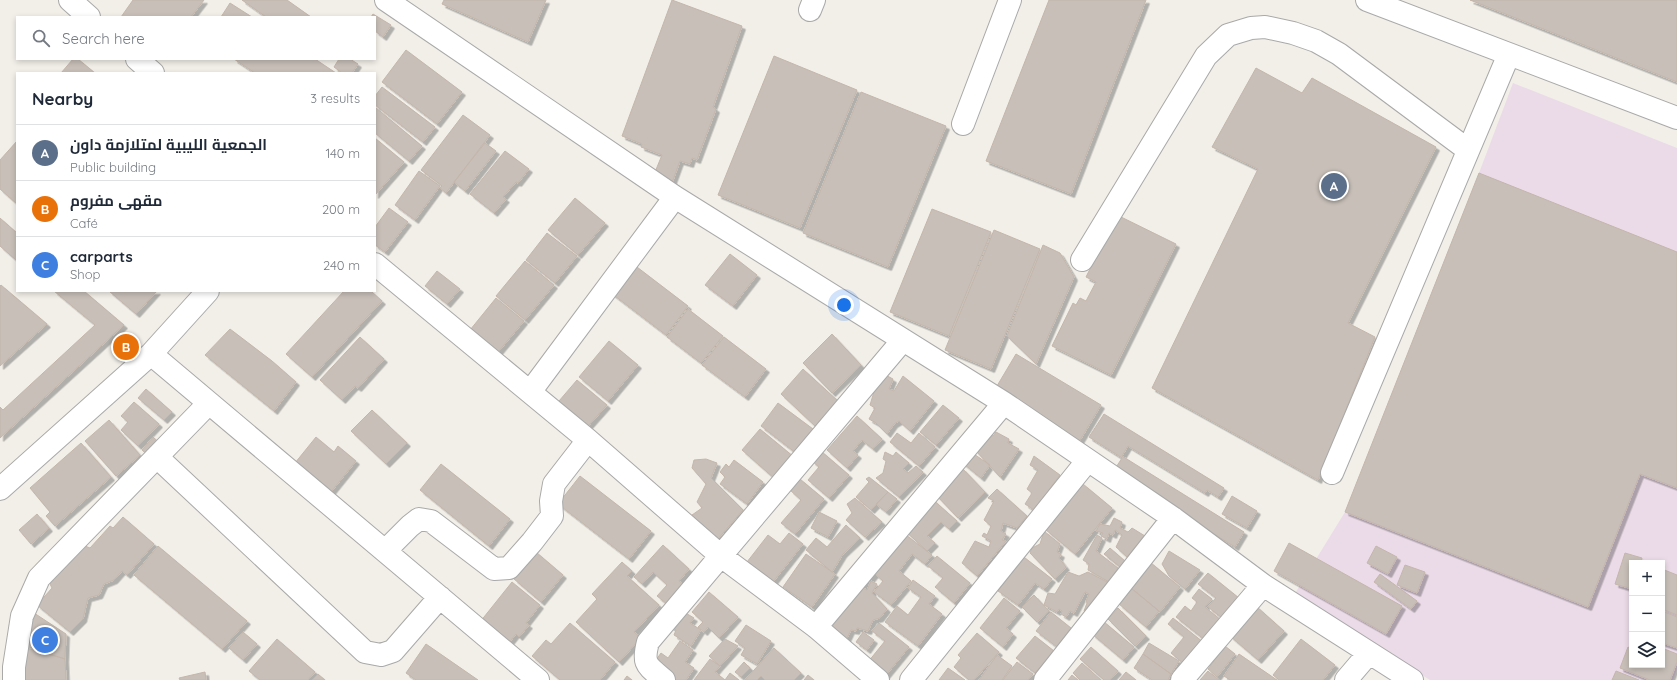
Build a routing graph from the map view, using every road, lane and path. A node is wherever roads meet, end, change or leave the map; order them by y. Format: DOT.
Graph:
graph roads {
  1 [pos="70,0"];
  2 [pos="386,0"];
  3 [pos="1010,0"];
  4 [pos="1367,0"];
  5 [pos="88,16"];
  6 [pos="1509,54"];
  7 [pos="138,60"];
  8 [pos="152,72"];
  9 [pos="1677,118"];
  10 [pos="963,124"];
  11 [pos="1468,150"];
  12 [pos="675,197"];
  13 [pos="1082,260"];
  14 [pos="376,265"];
  15 [pos="207,292"];
  16 [pos="904,340"];
  17 [pos="151,354"];
  18 [pos="530,392"];
  19 [pos="1004,403"];
  20 [pos="209,404"];
  21 [pos="588,440"];
  22 [pos="157,457"];
  23 [pos="1088,460"];
  24 [pos="1332,473"];
  25 [pos="0,489"];
  26 [pos="1173,518"];
  27 [pos="385,552"];
  28 [pos="721,556"];
  29 [pos="1263,585"];
  30 [pos="440,597"];
  31 [pos="816,627"];
  32 [pos="1369,653"];
  33 [pos="14,680"];
  34 [pos="538,680"];
  35 [pos="664,680"];
  36 [pos="878,680"];
  37 [pos="911,680"];
  38 [pos="1045,680"];
  39 [pos="1182,680"];
  40 [pos="1346,680"];
  41 [pos="1412,680"];
  1 -- 5 [label="street"];
  2 -- 12 [label="street"];
  3 -- 10 [label="street"];
  4 -- 6 [label="street"];
  6 -- 9 [label="street"];
  6 -- 11 [label="street"];
  7 -- 8 [label="street"];
  11 -- 13 [label="street"];
  11 -- 24 [label="street"];
  12 -- 16 [label="street"];
  12 -- 18 [label="street"];
  14 -- 18 [label="street"];
  15 -- 17 [label="street"];
  16 -- 19 [label="street"];
  16 -- 28 [label="street"];
  17 -- 20 [label="street"];
  17 -- 25 [label="street"];
  18 -- 21 [label="street"];
  19 -- 23 [label="street"];
  19 -- 31 [label="street"];
  20 -- 22 [label="street"];
  20 -- 27 [label="street"];
  21 -- 27 [label="street"];
  21 -- 28 [label="street"];
  22 -- 30 [label="street"];
  22 -- 33 [label="street"];
  23 -- 26 [label="street"];
  23 -- 37 [label="street"];
  26 -- 29 [label="street"];
  26 -- 38 [label="street"];
  27 -- 30 [label="street"];
  28 -- 31 [label="street"];
  28 -- 35 [label="street"];
  29 -- 32 [label="street"];
  29 -- 39 [label="street"];
  30 -- 34 [label="street"];
  31 -- 36 [label="street"];
  32 -- 40 [label="street"];
  32 -- 41 [label="street"];
}
